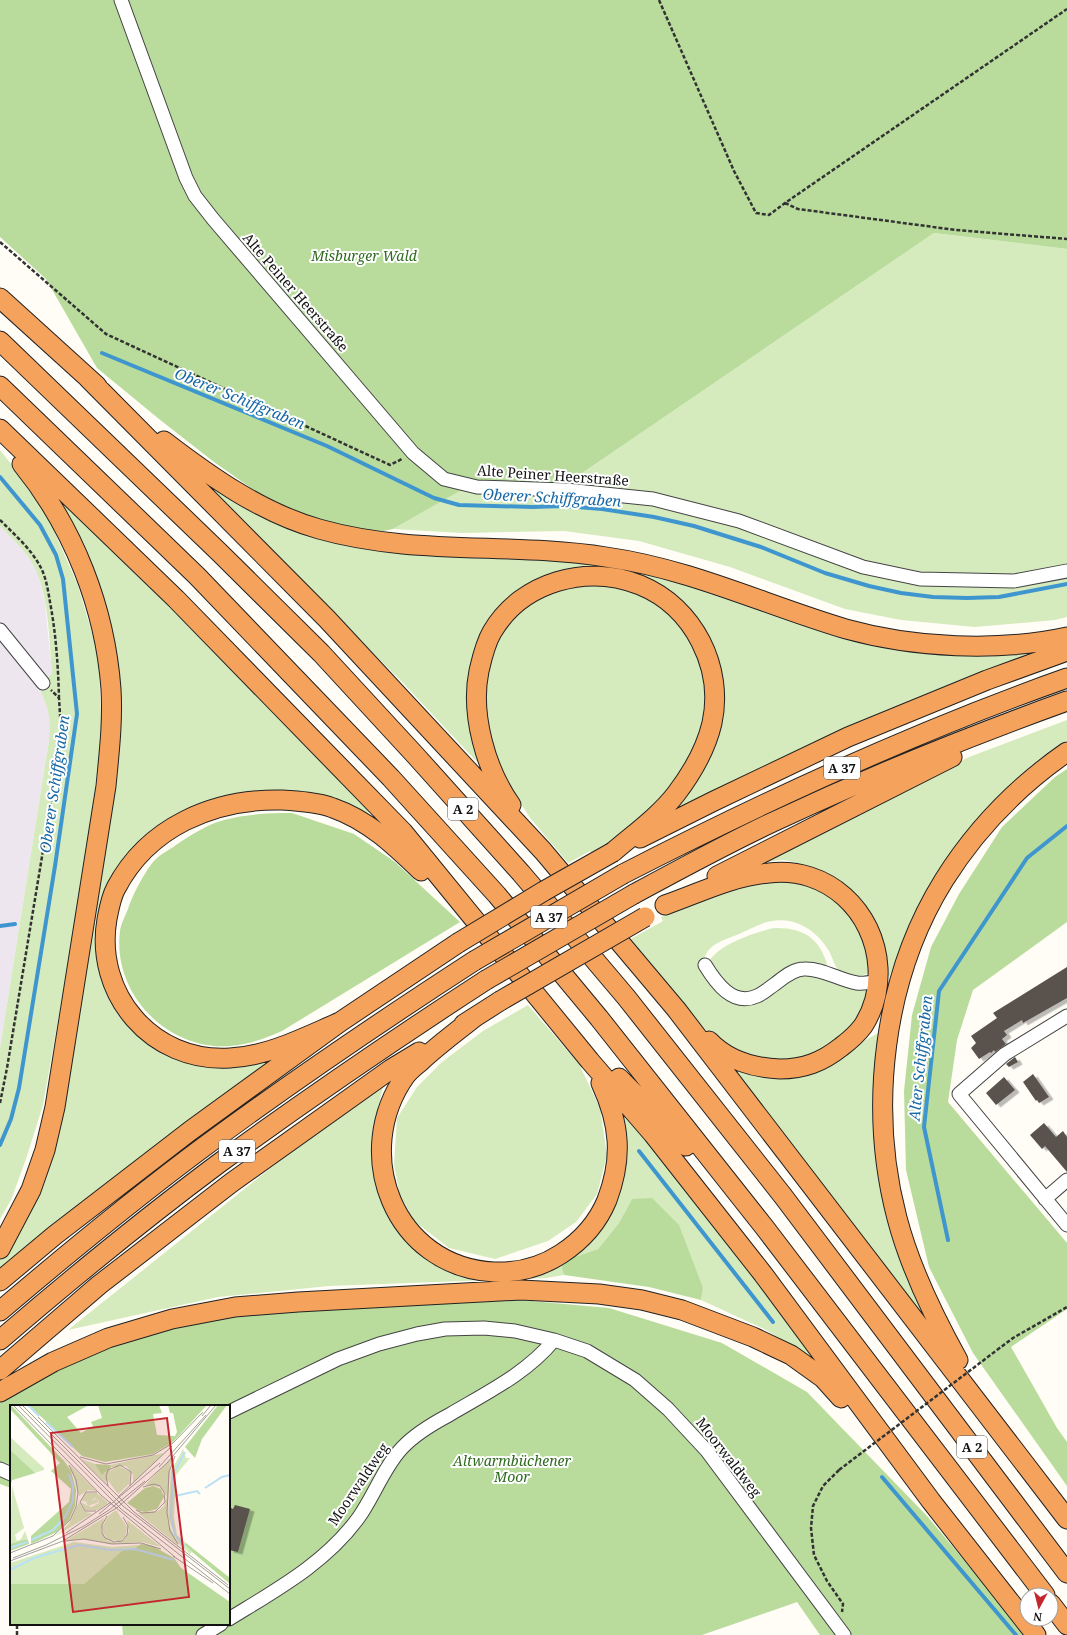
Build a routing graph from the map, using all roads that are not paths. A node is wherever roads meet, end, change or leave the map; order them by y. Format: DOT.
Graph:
graph roads {
  1 [pos="121,0"];
  2 [pos="0,298"];
  3 [pos="0,341"];
  4 [pos="88,378"];
  5 [pos="0,386"];
  6 [pos="0,429"];
  7 [pos="0,437"];
  8 [pos="1067,571"];
  9 [pos="0,630"];
  10 [pos="1067,637"];
  11 [pos="1067,652"];
  12 [pos="1067,678"];
  13 [pos="43,683"];
  14 [pos="1067,702"];
  15 [pos="1035,713"];
  16 [pos="1067,752"];
  17 [pos="544,850"];
  18 [pos="613,852"];
  19 [pos="665,906"];
  20 [pos="471,917"];
  21 [pos="705,965"];
  22 [pos="878,981"];
  23 [pos="534,992"];
  24 [pos="676,1009"];
  25 [pos="1067,1016"];
  26 [pos="475,1017"];
  27 [pos="340,1022"];
  28 [pos="590,1061"];
  29 [pos="1067,1180"];
  30 [pos="1045,1199"];
  31 [pos="1067,1225"];
  32 [pos="765,1228"];
  33 [pos="0,1249"];
  34 [pos="0,1281"];
  35 [pos="0,1311"];
  36 [pos="0,1340"];
  37 [pos="554,1340"];
  38 [pos="0,1370"];
  39 [pos="0,1392"];
  40 [pos="230,1412"];
  41 [pos="987,1414"];
  42 [pos="0,1469"];
  43 [pos="10,1474"];
  44 [pos="932,1501"];
  45 [pos="1067,1519"];
  46 [pos="1067,1574"];
  47 [pos="1038,1587"];
  48 [pos="1059,1614"];
  49 [pos="230,1618"];
  50 [pos="219,1625"];
  51 [pos="1067,1625"];
  52 [pos="842,1631"];
  53 [pos="203,1635"];
  54 [pos="1036,1635"];
  1 -- 8 [label="street, Alte Peiner Heerstraße"];
  2 -- 4 [label="highway"];
  3 -- 46 [label="highway, A 2"];
  4 -- 10 [label="highway"];
  4 -- 17 [label="highway"];
  5 -- 32 [label="highway, A 2"];
  6 -- 20 [label="highway"];
  7 -- 33 [label="highway"];
  9 -- 13 [label="street"];
  11 -- 18 [label="highway"];
  12 -- 35 [label="highway, A 37, bridge"];
  14 -- 15 [label="highway, A 37"];
  15 -- 19 [label="highway"];
  15 -- 36 [label="highway, A 37, bridge"];
  16 -- 41 [label="highway"];
  17 -- 18 [label="highway"];
  17 -- 24 [label="highway"];
  18 -- 27 [label="highway, bridge"];
  19 -- 22 [label="highway"];
  19 -- 26 [label="highway, bridge"];
  20 -- 23 [label="highway"];
  20 -- 27 [label="highway"];
  21 -- 22 [label="street"];
  22 -- 24 [label="highway"];
  23 -- 28 [label="highway"];
  23 -- 32 [label="highway"];
  24 -- 41 [label="highway"];
  25 -- 30 [label="street"];
  26 -- 28 [label="highway"];
  26 -- 38 [label="highway"];
  27 -- 34 [label="highway"];
  28 -- 44 [label="highway"];
  29 -- 30 [label="street"];
  30 -- 31 [label="street"];
  32 -- 47 [label="highway, A 2"];
  37 -- 40 [label="street, Moorwaldweg"];
  37 -- 49 [label="street, Moorwaldweg"];
  37 -- 52 [label="street, Moorwaldweg"];
  39 -- 44 [label="highway"];
  41 -- 45 [label="highway"];
  42 -- 43 [label="street"];
  44 -- 54 [label="highway"];
  48 -- 51 [label="highway"];
  50 -- 53 [label="street"];
}
